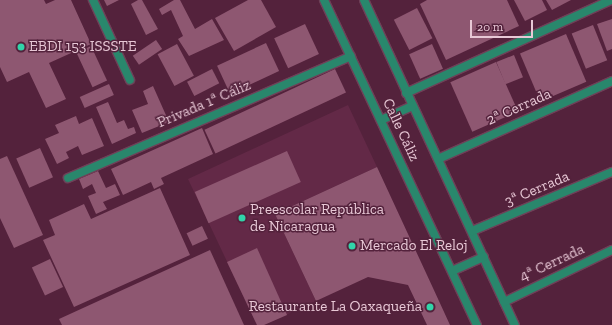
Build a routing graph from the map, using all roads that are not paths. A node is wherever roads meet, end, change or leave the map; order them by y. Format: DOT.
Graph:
graph roads {
  1 [pos="93,0"];
  2 [pos="324,0"];
  3 [pos="364,0"];
  4 [pos="611,0"];
  5 [pos="351,56"];
  6 [pos="130,80"];
  7 [pos="612,81"];
  8 [pos="406,92"];
  9 [pos="413,106"];
  10 [pos="381,120"];
  11 [pos="438,159"];
  12 [pos="612,172"];
  13 [pos="68,178"];
  14 [pos="472,231"];
  15 [pos="612,250"];
  16 [pos="484,256"];
  17 [pos="452,271"];
  18 [pos="504,302"];
  19 [pos="477,325"];
  20 [pos="515,325"];
  1 -- 6 [label="street"];
  2 -- 5 [label="street, Calle Cáliz"];
  3 -- 8 [label="street, Calle Cáliz"];
  4 -- 8 [label="street"];
  5 -- 10 [label="street, Calle Cáliz"];
  5 -- 13 [label="street, Privada 1ª Cáliz"];
  7 -- 11 [label="street, 2ª Cerrada"];
  8 -- 9 [label="street, Calle Cáliz"];
  9 -- 10 [label="street"];
  9 -- 11 [label="street, Calle Cáliz"];
  10 -- 17 [label="street, Calle Cáliz"];
  11 -- 14 [label="street, Calle Cáliz"];
  12 -- 14 [label="street, 3ª Cerrada"];
  14 -- 16 [label="street, Calle Cáliz"];
  15 -- 18 [label="street, 4ª Cerrada"];
  16 -- 17 [label="street"];
  16 -- 18 [label="street, Calle Cáliz"];
  17 -- 19 [label="street, Calle Cáliz"];
  18 -- 20 [label="street, Calle Cáliz"];
}
